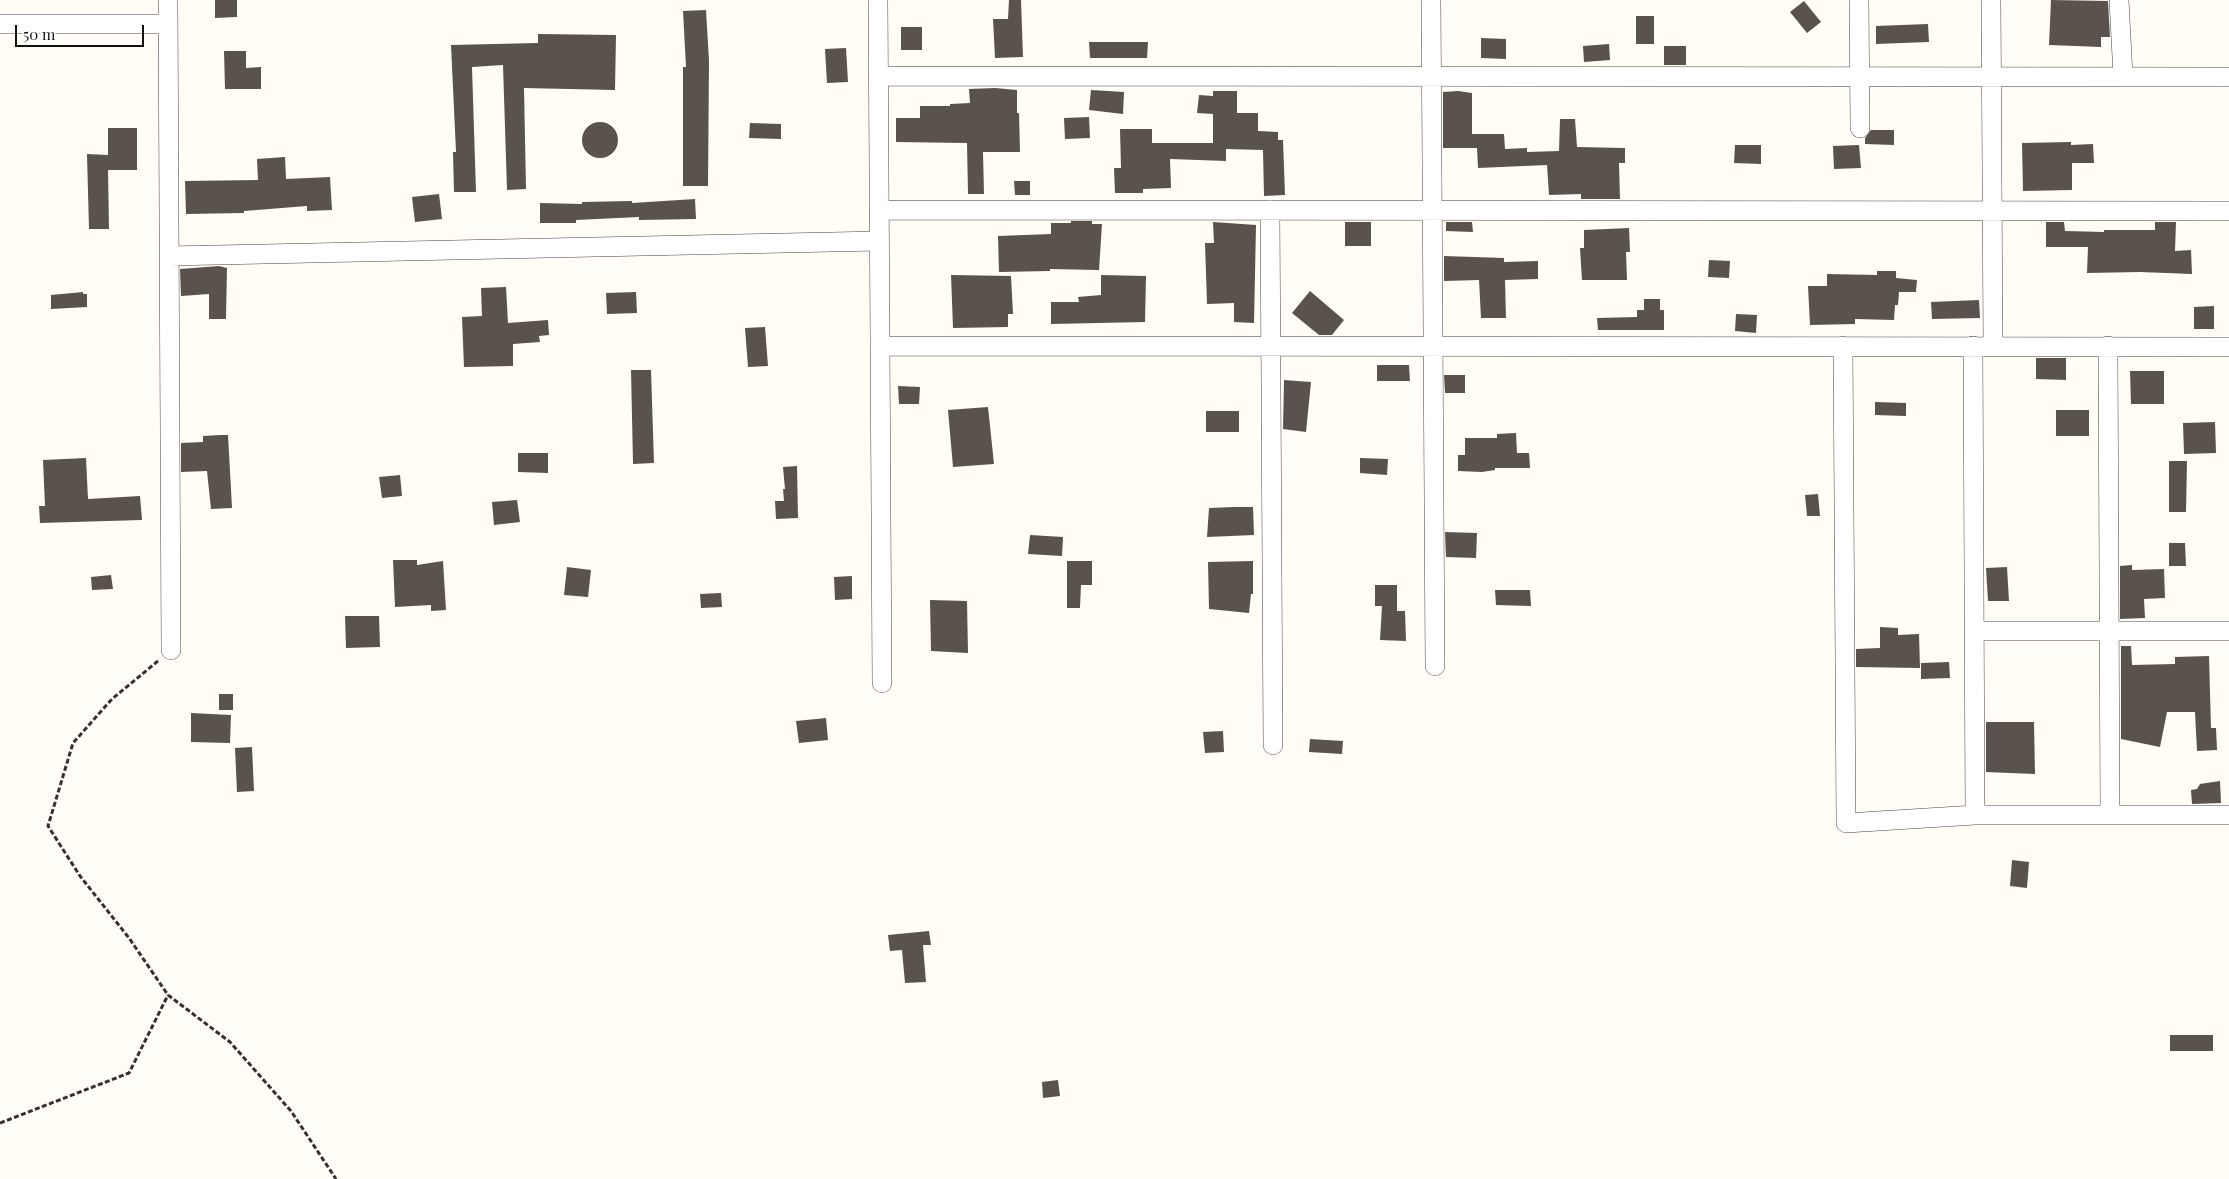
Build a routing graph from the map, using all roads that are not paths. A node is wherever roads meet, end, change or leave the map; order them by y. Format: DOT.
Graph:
graph roads {
  1 [pos="168,0"];
  2 [pos="878,0"];
  3 [pos="1431,0"];
  4 [pos="1859,0"];
  5 [pos="1991,0"];
  6 [pos="2119,0"];
  7 [pos="0,24"];
  8 [pos="168,24"];
  9 [pos="878,76"];
  10 [pos="1432,76"];
  11 [pos="1860,76"];
  12 [pos="2123,76"];
  13 [pos="1991,77"];
  14 [pos="2227,77"];
  15 [pos="1860,128"];
  16 [pos="879,210"];
  17 [pos="1270,210"];
  18 [pos="1433,210"];
  19 [pos="1992,211"];
  20 [pos="2229,211"];
  21 [pos="879,241"];
  22 [pos="169,256"];
  23 [pos="880,346"];
  24 [pos="1271,346"];
  25 [pos="1433,346"];
  26 [pos="1843,346"];
  27 [pos="1972,346"];
  28 [pos="1993,346"];
  29 [pos="2108,346"];
  30 [pos="2229,347"];
  31 [pos="1974,631"];
  32 [pos="2109,631"];
  33 [pos="2229,631"];
  34 [pos="171,650"];
  35 [pos="1435,666"];
  36 [pos="882,683"];
  37 [pos="1273,745"];
  38 [pos="1975,814"];
  39 [pos="2110,815"];
  40 [pos="2229,815"];
  1 -- 8 [label="street"];
  2 -- 9 [label="street"];
  3 -- 10 [label="street"];
  4 -- 11 [label="street"];
  5 -- 13 [label="street"];
  6 -- 12 [label="street"];
  7 -- 8 [label="street"];
  8 -- 22 [label="street"];
  9 -- 10 [label="street"];
  9 -- 16 [label="street"];
  10 -- 11 [label="street"];
  10 -- 18 [label="street"];
  11 -- 13 [label="street"];
  11 -- 15 [label="street"];
  12 -- 13 [label="street"];
  12 -- 14 [label="street"];
  13 -- 19 [label="street"];
  16 -- 17 [label="street"];
  16 -- 21 [label="street"];
  17 -- 18 [label="street"];
  17 -- 24 [label="street"];
  18 -- 19 [label="street"];
  18 -- 25 [label="street"];
  19 -- 20 [label="street"];
  19 -- 28 [label="street"];
  21 -- 22 [label="street"];
  21 -- 23 [label="street"];
  22 -- 34 [label="street"];
  23 -- 24 [label="street"];
  23 -- 36 [label="street"];
  24 -- 25 [label="street"];
  24 -- 37 [label="street"];
  25 -- 26 [label="street"];
  25 -- 35 [label="street"];
  26 -- 27 [label="street"];
  26 -- 38 [label="street"];
  27 -- 28 [label="street"];
  27 -- 31 [label="street"];
  28 -- 29 [label="street"];
  29 -- 30 [label="street"];
  29 -- 32 [label="street"];
  31 -- 32 [label="street"];
  31 -- 38 [label="street"];
  32 -- 33 [label="street"];
  32 -- 39 [label="street"];
  38 -- 39 [label="street"];
  39 -- 40 [label="street"];
}
